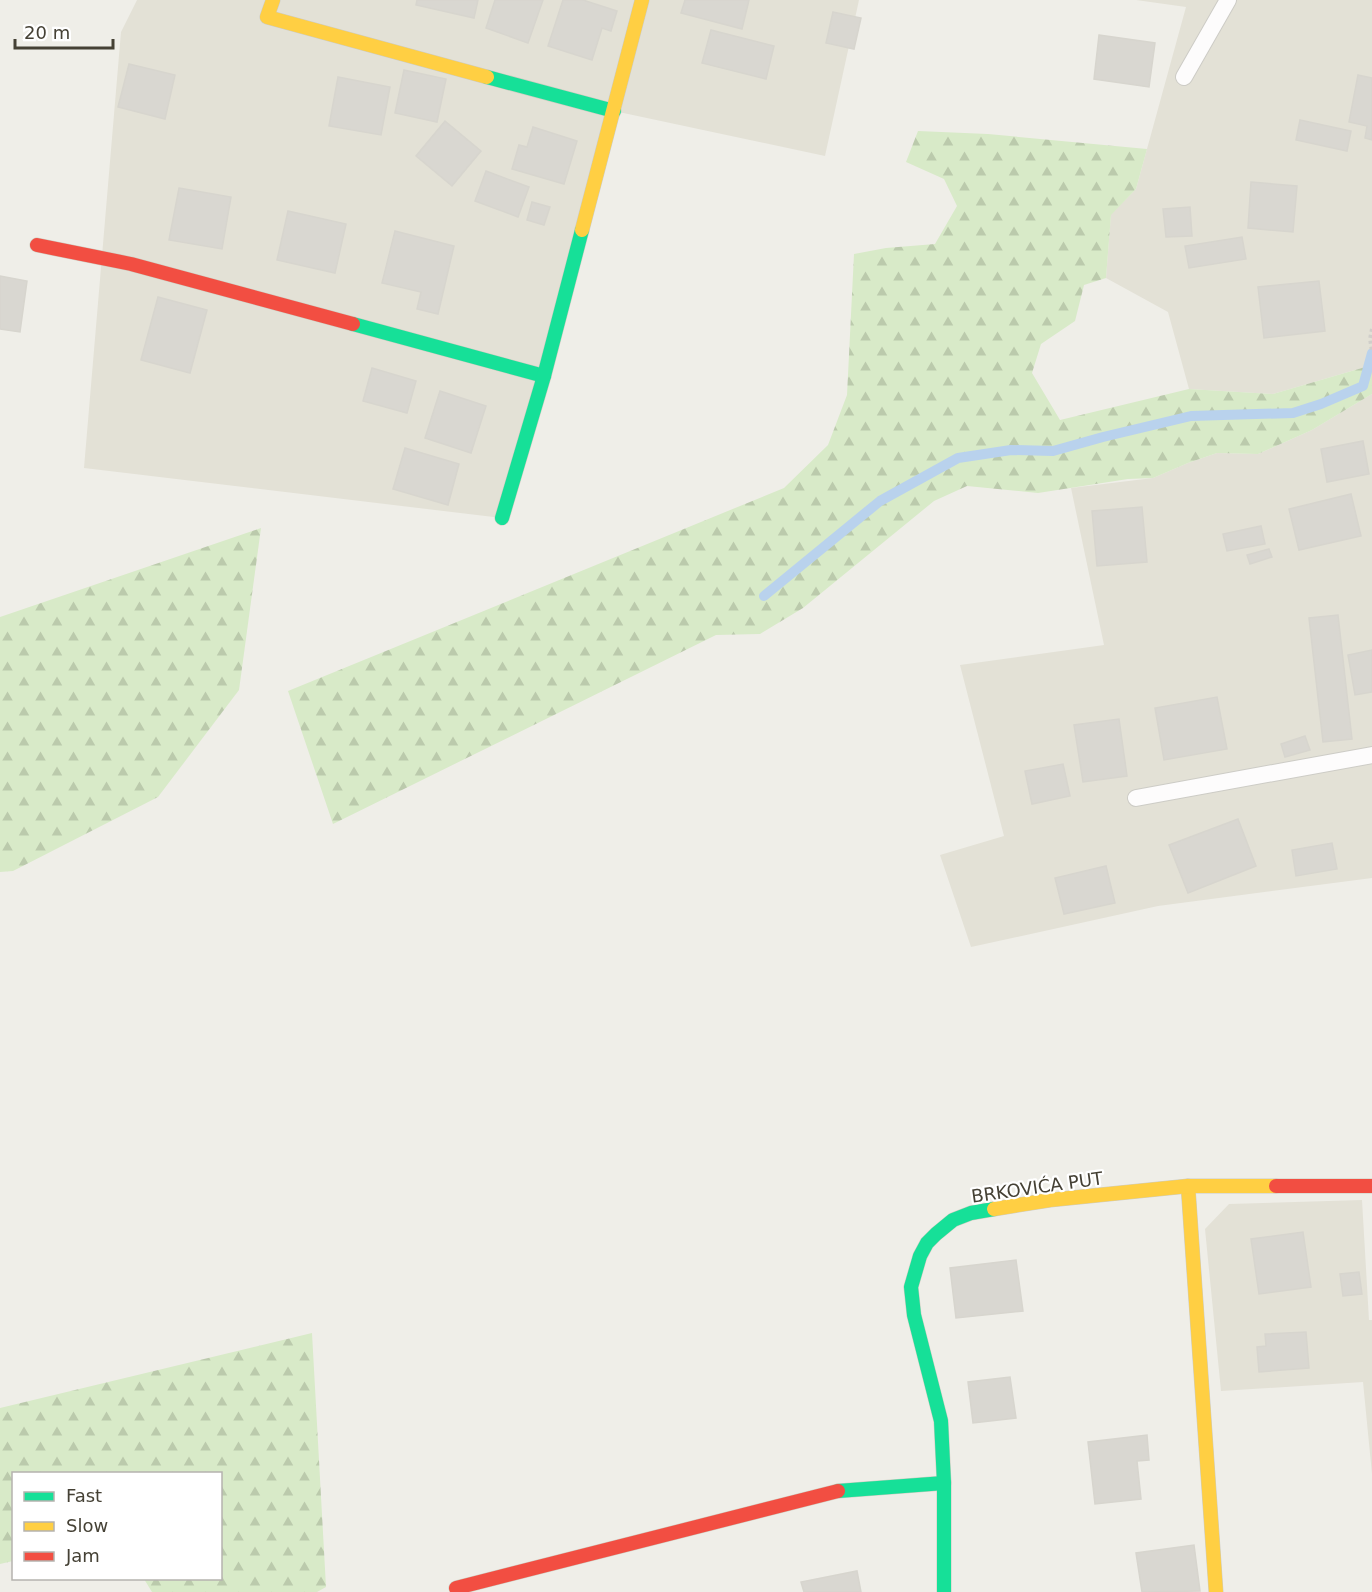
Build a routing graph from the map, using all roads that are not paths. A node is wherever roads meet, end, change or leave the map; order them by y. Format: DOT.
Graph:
graph roads {
  1 [pos="273,0"];
  2 [pos="642,0"];
  3 [pos="1228,0"];
  4 [pos="1184,77"];
  5 [pos="614,111"];
  6 [pos="37,244"];
  7 [pos="544,376"];
  8 [pos="502,518"];
  9 [pos="1372,755"];
  10 [pos="1136,798"];
  11 [pos="1188,1186"];
  12 [pos="1372,1186"];
  13 [pos="944,1482"];
  14 [pos="456,1588"];
  15 [pos="944,1592"];
  16 [pos="1216,1592"];
  1 -- 5 [label="street"];
  2 -- 5 [label="street"];
  3 -- 4 [label="lane"];
  5 -- 7 [label="street"];
  6 -- 7 [label="street"];
  7 -- 8 [label="street"];
  9 -- 10 [label="lane"];
  11 -- 12 [label="street, BRKOVIĆA PUT"];
  11 -- 13 [label="street, BRKOVIĆA PUT"];
  11 -- 16 [label="street"];
  13 -- 14 [label="street"];
  13 -- 15 [label="street, BRKOVIĆA PUT"];
}
